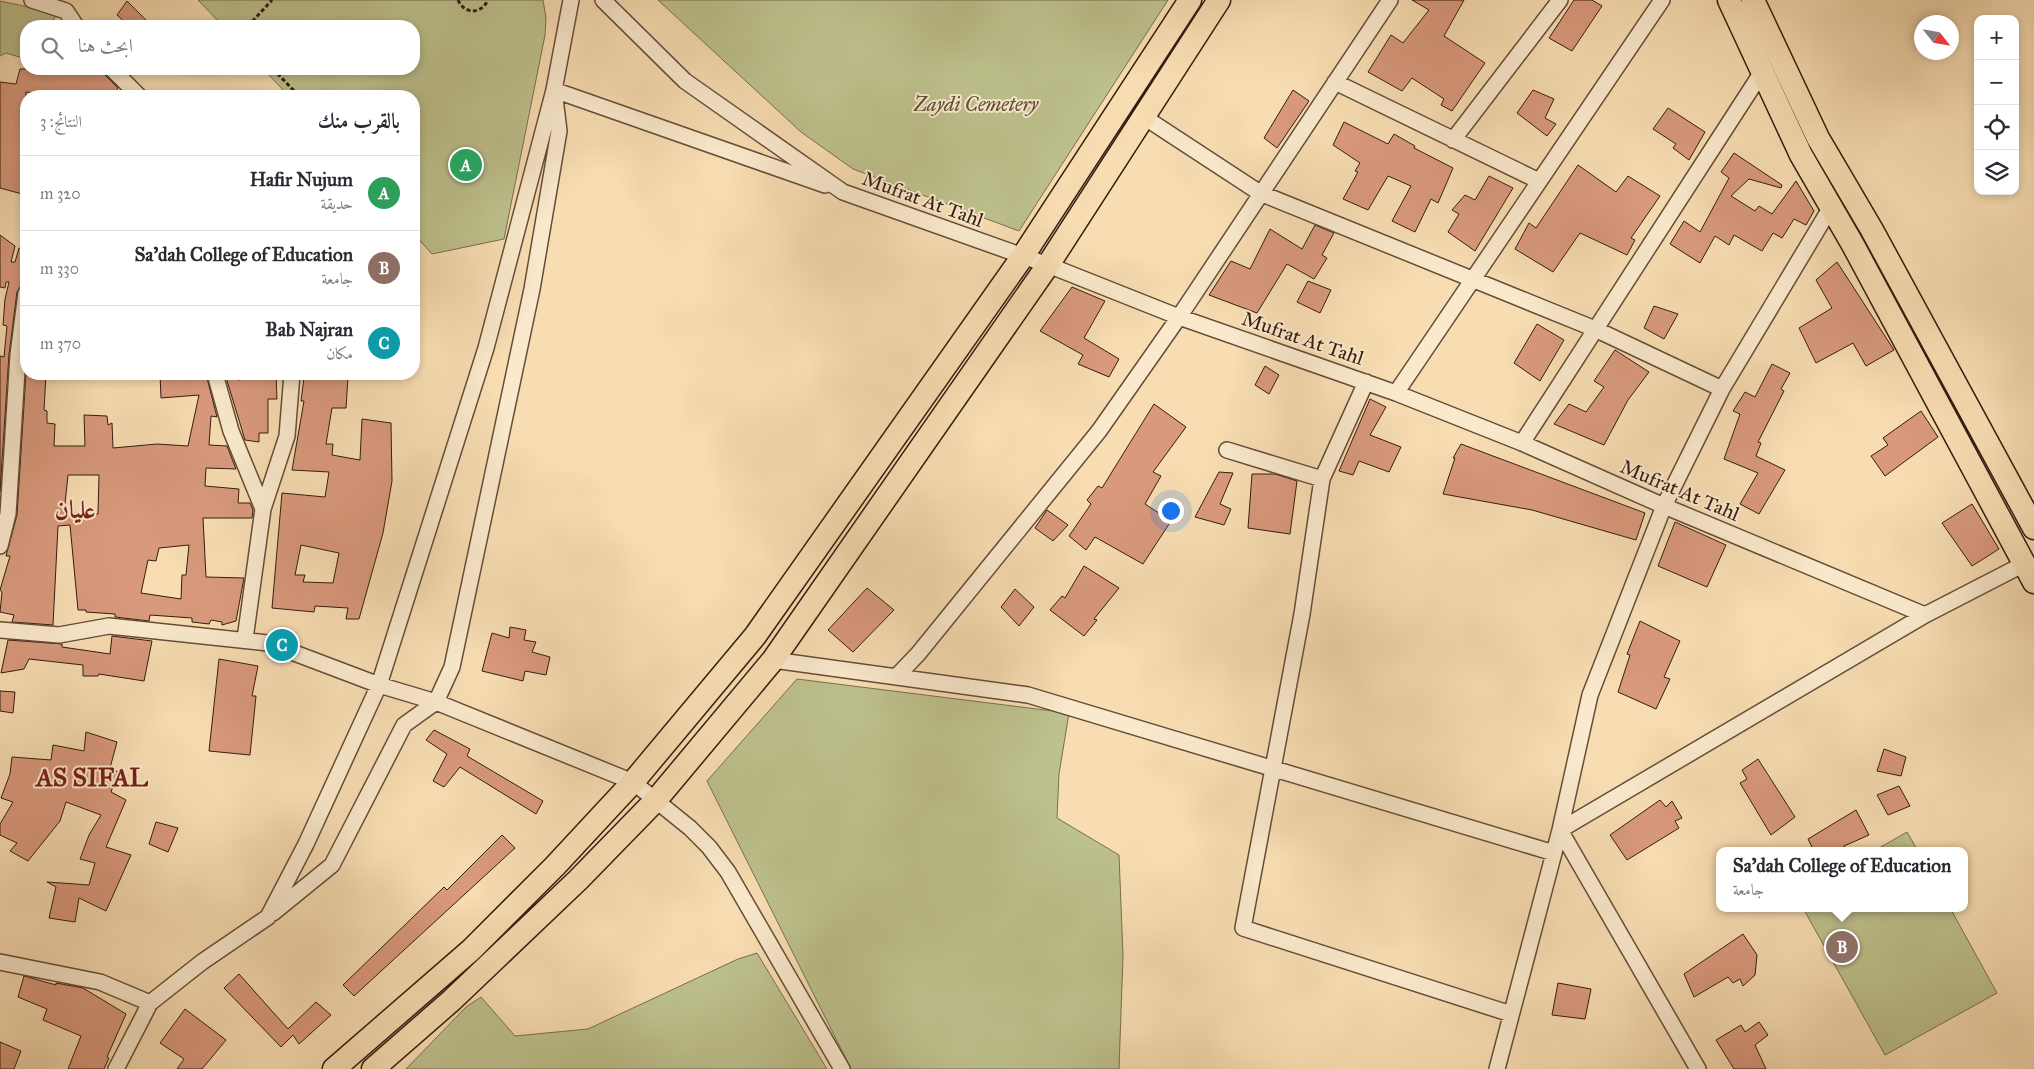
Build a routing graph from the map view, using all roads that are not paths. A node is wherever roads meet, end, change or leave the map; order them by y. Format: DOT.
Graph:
graph roads {
  1 [pos="32,0"];
  2 [pos="570,0"];
  3 [pos="603,0"];
  4 [pos="1190,0"];
  5 [pos="1219,0"];
  6 [pos="1390,0"];
  7 [pos="1560,0"];
  8 [pos="1662,0"];
  9 [pos="1729,0"];
  10 [pos="1753,0"];
  11 [pos="72,20"];
  12 [pos="1762,72"];
  13 [pos="118,75"];
  14 [pos="1335,82"];
  15 [pos="133,90"];
  16 [pos="554,90"];
  17 [pos="1144,116"];
  18 [pos="1453,140"];
  19 [pos="1539,181"];
  20 [pos="843,192"];
  21 [pos="1260,193"];
  22 [pos="1831,207"];
  23 [pos="1023,256"];
  24 [pos="1048,266"];
  25 [pos="1473,280"];
  26 [pos="1179,316"];
  27 [pos="1595,329"];
  28 [pos="20,339"];
  29 [pos="217,380"];
  30 [pos="292,380"];
  31 [pos="1366,382"];
  32 [pos="1722,389"];
  33 [pos="1396,393"];
  34 [pos="1522,443"];
  35 [pos="1227,450"];
  36 [pos="1322,480"];
  37 [pos="1664,506"];
  38 [pos="263,509"];
  39 [pos="2034,528"];
  40 [pos="0,546"];
  41 [pos="2029,573"];
  42 [pos="1925,615"];
  43 [pos="0,630"];
  44 [pos="245,639"];
  45 [pos="773,660"];
  46 [pos="896,677"];
  47 [pos="379,685"];
  48 [pos="436,702"];
  49 [pos="1274,768"];
  50 [pos="633,782"];
  51 [pos="656,800"];
  52 [pos="1560,830"];
  53 [pos="1554,853"];
  54 [pos="268,917"];
  55 [pos="0,962"];
  56 [pos="150,1003"];
  57 [pos="1511,1014"];
  58 [pos="116,1069"];
  59 [pos="334,1069"];
  60 [pos="373,1069"];
  61 [pos="842,1069"];
  62 [pos="1497,1069"];
  63 [pos="1698,1069"];
  1 -- 11 [label="street"];
  2 -- 16 [label="street"];
  3 -- 20 [label="street, Mufrat At Tahl"];
  4 -- 23 [label="main road"];
  5 -- 17 [label="main road"];
  6 -- 14 [label="street"];
  7 -- 18 [label="street"];
  8 -- 19 [label="street"];
  9 -- 12 [label="main road"];
  10 -- 39 [label="main road"];
  12 -- 22 [label="main road"];
  12 -- 27 [label="street"];
  13 -- 15 [label="street"];
  14 -- 18 [label="street"];
  14 -- 21 [label="street"];
  16 -- 20 [label="street"];
  16 -- 47 [label="street"];
  16 -- 48 [label="street"];
  17 -- 21 [label="street"];
  17 -- 24 [label="main road"];
  18 -- 19 [label="street"];
  19 -- 25 [label="street"];
  20 -- 23 [label="street, Mufrat At Tahl"];
  21 -- 25 [label="street"];
  21 -- 26 [label="street"];
  22 -- 32 [label="street"];
  22 -- 41 [label="main road"];
  23 -- 24 [label="street, Mufrat At Tahl"];
  23 -- 50 [label="main road"];
  24 -- 26 [label="street, Mufrat At Tahl"];
  24 -- 45 [label="main road"];
  25 -- 27 [label="street"];
  25 -- 33 [label="street"];
  26 -- 31 [label="street, Mufrat At Tahl"];
  26 -- 46 [label="street"];
  27 -- 32 [label="street"];
  27 -- 34 [label="street"];
  28 -- 40 [label="street"];
  29 -- 38 [label="street"];
  30 -- 38 [label="street"];
  31 -- 33 [label="street, Mufrat At Tahl"];
  31 -- 36 [label="street"];
  32 -- 37 [label="street"];
  33 -- 34 [label="street, Mufrat At Tahl"];
  34 -- 37 [label="street, Mufrat At Tahl"];
  35 -- 36 [label="street"];
  36 -- 49 [label="street"];
  37 -- 42 [label="street, Mufrat At Tahl"];
  37 -- 52 [label="street"];
  38 -- 44 [label="street"];
  41 -- 42 [label="street"];
  42 -- 52 [label="street"];
  43 -- 44 [label="street"];
  44 -- 47 [label="street"];
  45 -- 46 [label="street"];
  45 -- 51 [label="main road"];
  46 -- 49 [label="street"];
  47 -- 48 [label="street"];
  47 -- 54 [label="street"];
  48 -- 50 [label="street"];
  48 -- 54 [label="street"];
  49 -- 53 [label="street"];
  49 -- 57 [label="street"];
  50 -- 51 [label="street"];
  50 -- 59 [label="main road"];
  51 -- 60 [label="main road"];
  51 -- 61 [label="street"];
  52 -- 53 [label="street"];
  52 -- 63 [label="street"];
  53 -- 57 [label="street"];
  54 -- 56 [label="street"];
  55 -- 56 [label="street"];
  56 -- 58 [label="street"];
  57 -- 62 [label="street"];
}
